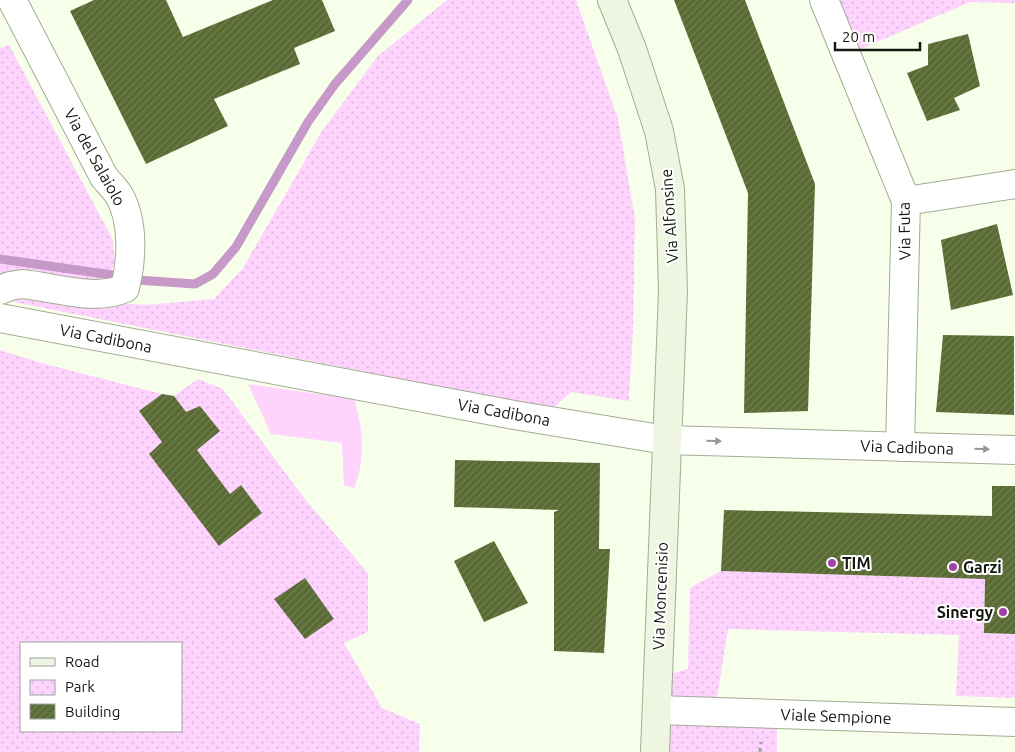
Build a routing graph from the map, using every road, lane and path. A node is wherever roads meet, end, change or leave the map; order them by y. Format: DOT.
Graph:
graph roads {
  1 [pos="12,0"];
  2 [pos="612,0"];
  3 [pos="824,0"];
  4 [pos="1015,184"];
  5 [pos="906,201"];
  6 [pos="0,290"];
  7 [pos="0,318"];
  8 [pos="666,440"];
  9 [pos="900,446"];
  10 [pos="1015,450"];
  11 [pos="657,710"];
  12 [pos="1015,722"];
  13 [pos="655,752"];
  1 -- 6 [label="street, Via del Salaiolo"];
  2 -- 8 [label="main road, Via Alfonsine"];
  3 -- 5 [label="street, Via Futa"];
  4 -- 5 [label="street"];
  5 -- 9 [label="street, Via Futa"];
  7 -- 8 [label="street, Via Cadibona"];
  8 -- 9 [label="street, Via Cadibona, one-way"];
  8 -- 11 [label="main road, Via Moncenisio"];
  9 -- 10 [label="street, Via Cadibona, one-way"];
  11 -- 12 [label="street, Viale Sempione"];
  11 -- 13 [label="main road, Via Moncenisio"];
}
